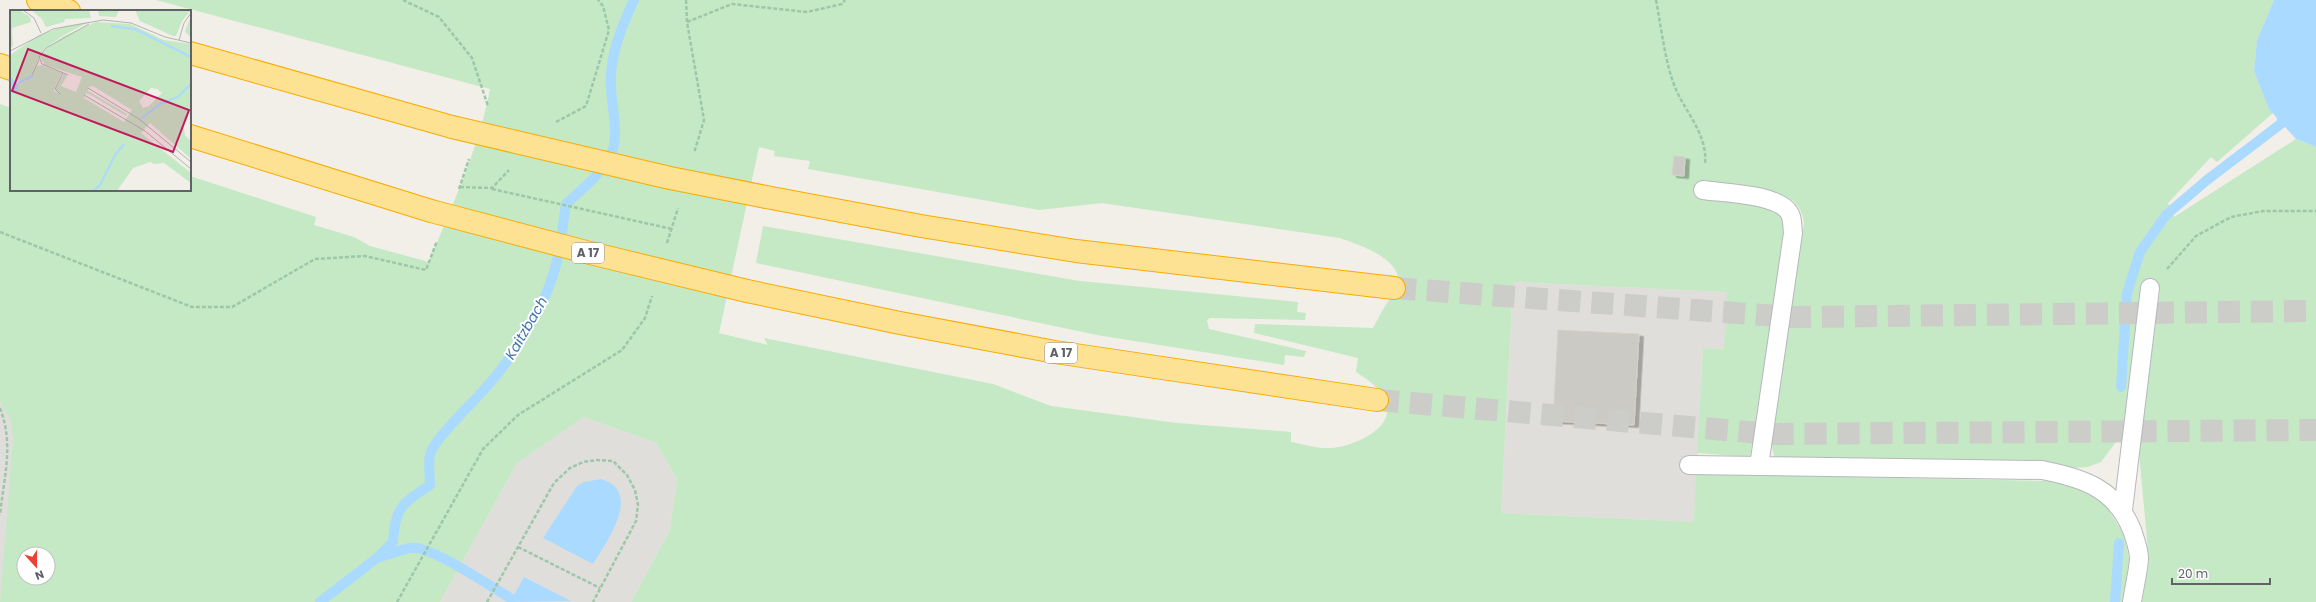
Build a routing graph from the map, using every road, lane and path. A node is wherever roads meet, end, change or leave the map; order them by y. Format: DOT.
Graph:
graph roads {
  1 [pos="38,0"];
  2 [pos="403,0"];
  3 [pos="598,0"];
  4 [pos="686,0"];
  5 [pos="845,0"];
  6 [pos="1656,0"];
  7 [pos="413,2"];
  8 [pos="66,10"];
  9 [pos="687,22"];
  10 [pos="191,53"];
  11 [pos="0,65"];
  12 [pos="10,69"];
  13 [pos="586,106"];
  14 [pos="494,107"];
  15 [pos="191,136"];
  16 [pos="693,156"];
  17 [pos="492,188"];
  18 [pos="1702,190"];
  19 [pos="678,207"];
  20 [pos="2316,211"];
  21 [pos="672,229"];
  22 [pos="0,232"];
  23 [pos="665,251"];
  24 [pos="426,270"];
  25 [pos="654,288"];
  26 [pos="1394,288"];
  27 [pos="2150,288"];
  28 [pos="1377,400"];
  29 [pos="0,408"];
  30 [pos="1689,465"];
  31 [pos="1759,466"];
  32 [pos="2123,510"];
  33 [pos="0,515"];
  34 [pos="518,548"];
  35 [pos="600,588"];
  36 [pos="397,602"];
  37 [pos="488,602"];
  38 [pos="593,602"];
  39 [pos="2132,602"];
  1 -- 8 [label="highway"];
  2 -- 7 [label="path"];
  3 -- 13 [label="path"];
  4 -- 9 [label="path"];
  5 -- 9 [label="path"];
  6 -- 18 [label="path"];
  7 -- 14 [label="path"];
  9 -- 16 [label="path"];
  10 -- 26 [label="highway, bridge"];
  11 -- 12 [label="highway"];
  15 -- 28 [label="highway, A 17, bridge"];
  17 -- 21 [label="path"];
  18 -- 31 [label="lane"];
  19 -- 21 [label="path"];
  20 -- 27 [label="path"];
  21 -- 23 [label="path"];
  22 -- 24 [label="path"];
  25 -- 36 [label="path"];
  27 -- 32 [label="lane"];
  29 -- 33 [label="path"];
  30 -- 31 [label="lane"];
  31 -- 32 [label="lane"];
  32 -- 39 [label="lane"];
  34 -- 35 [label="path"];
  34 -- 35 [label="path"];
  34 -- 37 [label="path"];
  35 -- 38 [label="path"];
}
